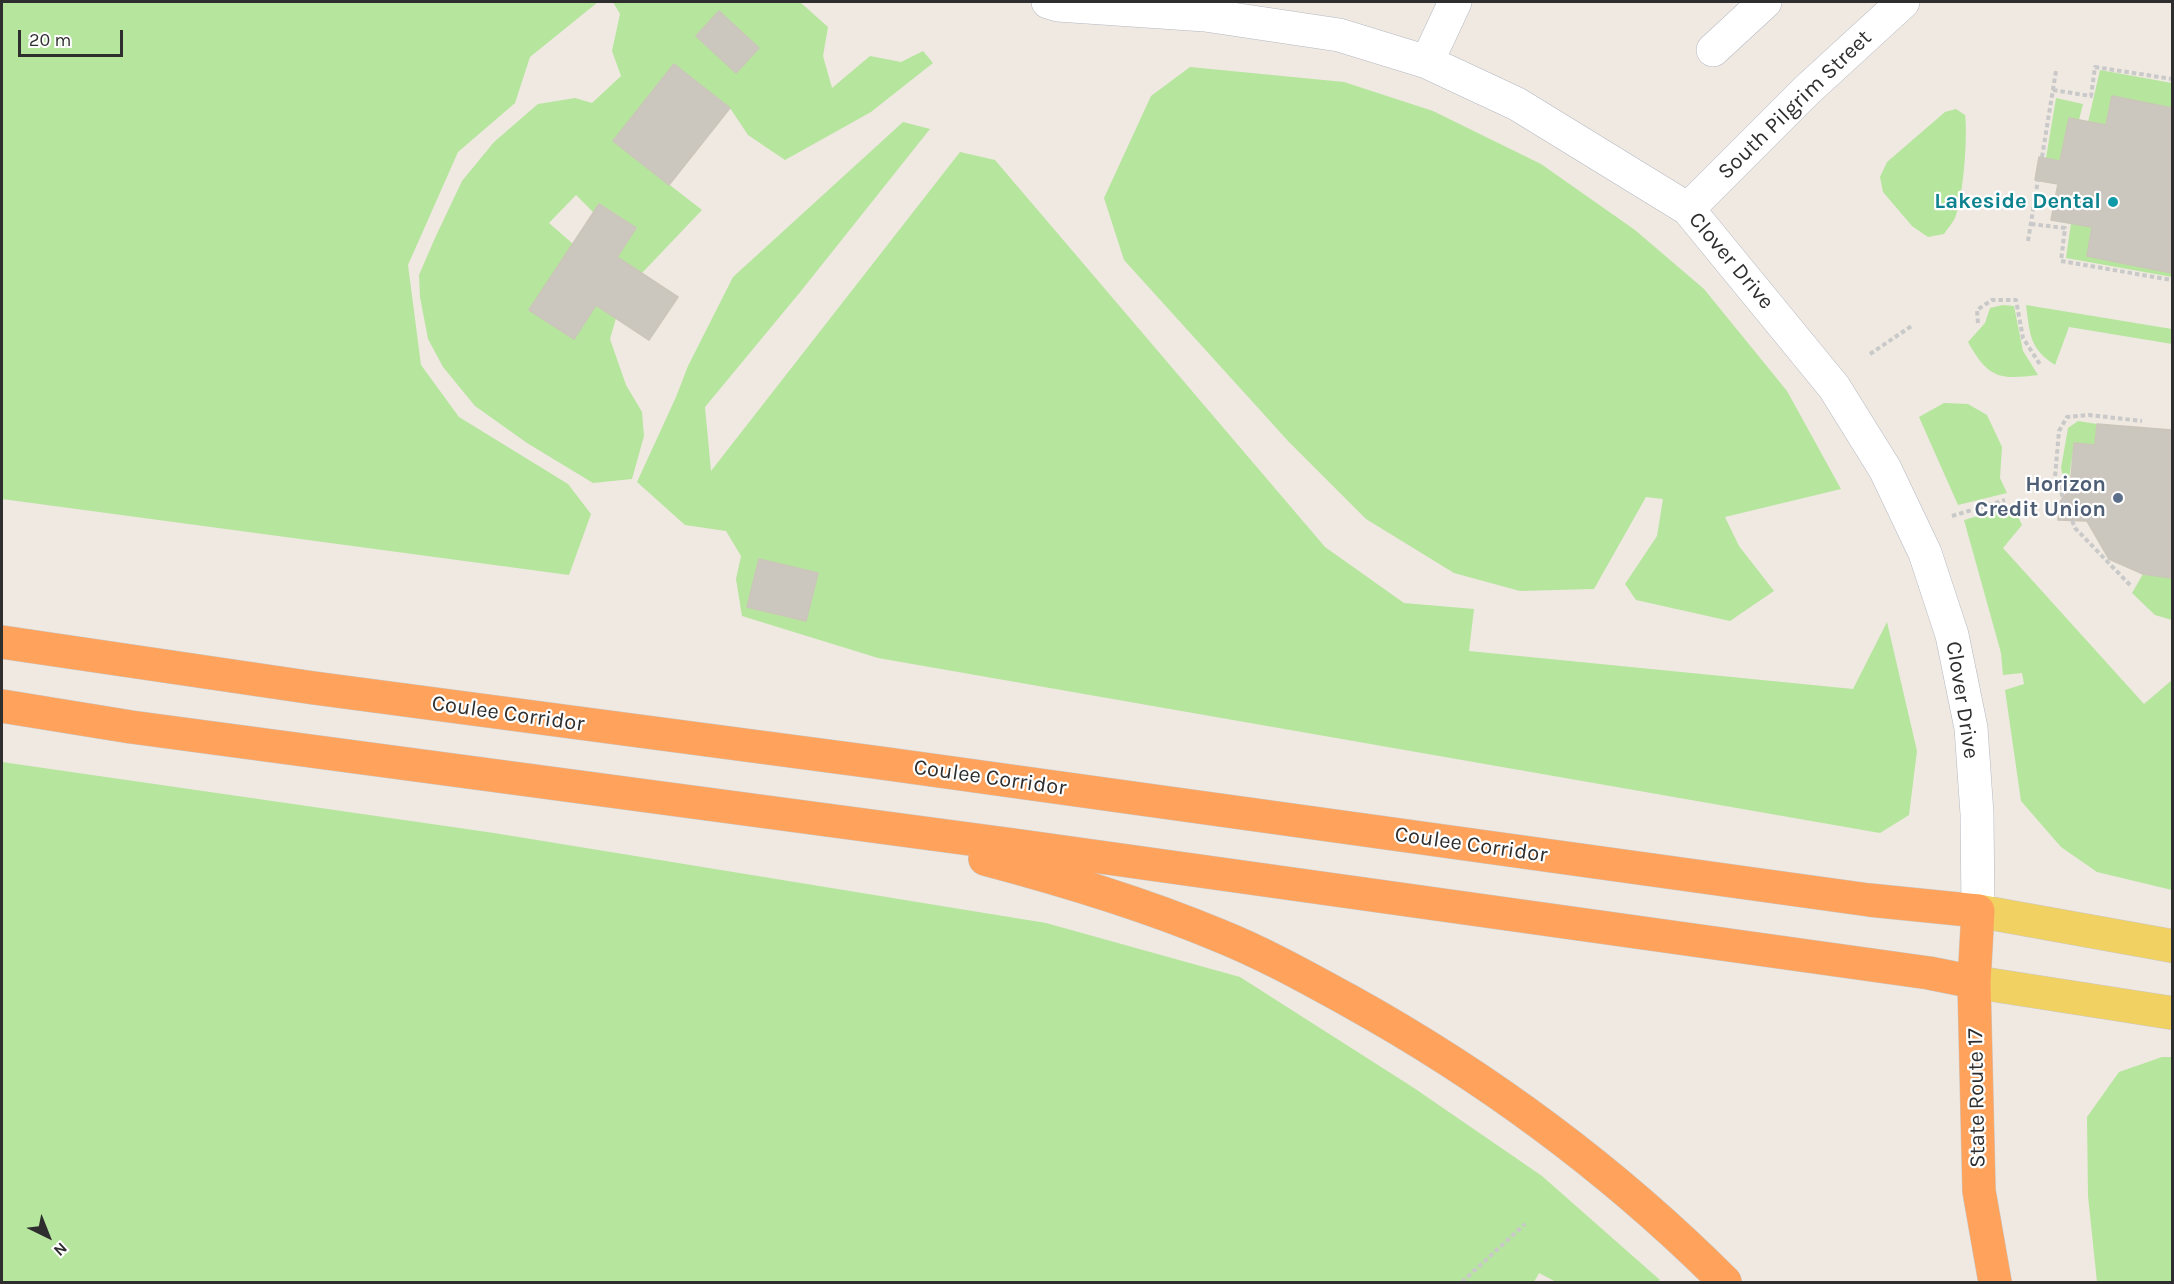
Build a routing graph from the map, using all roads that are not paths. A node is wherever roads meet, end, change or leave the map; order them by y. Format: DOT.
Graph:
graph roads {
  1 [pos="1048,2"];
  2 [pos="1455,2"];
  3 [pos="1765,2"];
  4 [pos="1903,2"];
  5 [pos="1713,50"];
  6 [pos="1427,62"];
  7 [pos="1688,209"];
  8 [pos="2,642"];
  9 [pos="2,706"];
  10 [pos="888,830"];
  11 [pos="1978,911"];
  12 [pos="2172,946"];
  13 [pos="1974,982"];
  14 [pos="2172,1013"];
  15 [pos="1725,1282"];
  16 [pos="1995,1282"];
  1 -- 6 [label="street, Clover Drive"];
  2 -- 6 [label="street"];
  3 -- 5 [label="street"];
  4 -- 7 [label="street, South Pilgrim Street"];
  6 -- 7 [label="street, Clover Drive"];
  7 -- 11 [label="street, Clover Drive"];
  8 -- 11 [label="highway, Coulee Corridor"];
  9 -- 10 [label="highway"];
  10 -- 13 [label="highway"];
  10 -- 15 [label="highway"];
  11 -- 12 [label="main road"];
  11 -- 13 [label="highway, State Route 17"];
  13 -- 14 [label="main road"];
  13 -- 16 [label="highway, State Route 17"];
}
